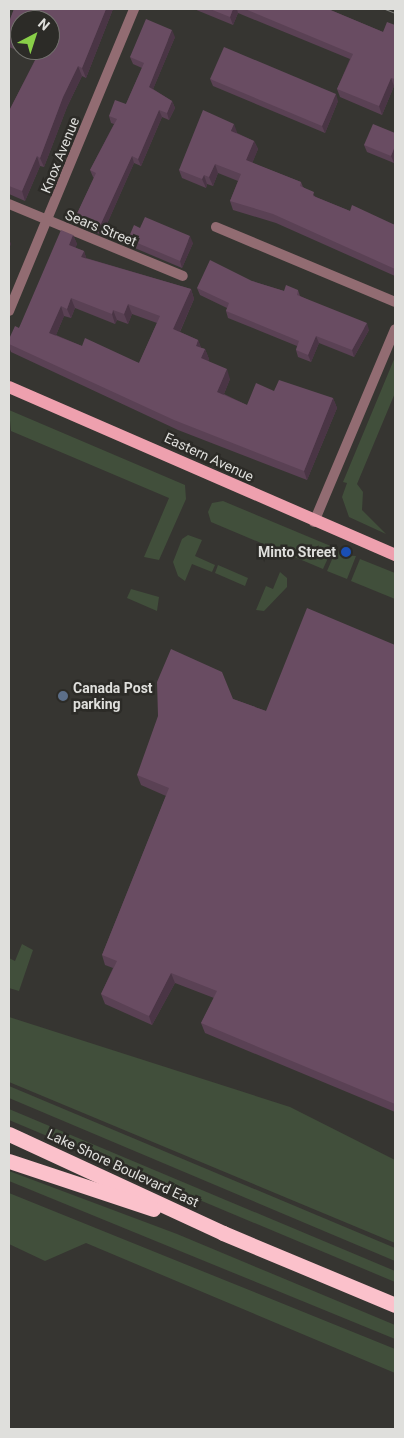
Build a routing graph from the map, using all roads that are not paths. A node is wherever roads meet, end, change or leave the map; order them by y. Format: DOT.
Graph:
graph roads {
  1 [pos="134,9"];
  2 [pos="9,204"];
  3 [pos="48,221"];
  4 [pos="216,227"];
  5 [pos="183,276"];
  6 [pos="395,302"];
  7 [pos="9,310"];
  8 [pos="395,329"];
  9 [pos="9,387"];
  10 [pos="314,522"];
  11 [pos="395,555"];
  12 [pos="9,1134"];
  13 [pos="9,1161"];
  14 [pos="223,1233"];
  15 [pos="395,1305"];
  1 -- 3 [label="street, Knox Avenue"];
  2 -- 3 [label="street, Sears Street"];
  3 -- 5 [label="street, Sears Street"];
  3 -- 7 [label="street, Knox Avenue"];
  4 -- 6 [label="street"];
  8 -- 10 [label="street"];
  9 -- 10 [label="main road, Eastern Avenue"];
  10 -- 11 [label="main road, Eastern Avenue"];
  12 -- 14 [label="highway, Lake Shore Boulevard East"];
  13 -- 14 [label="highway, Lake Shore Boulevard East"];
  14 -- 15 [label="highway, Lake Shore Boulevard East"];
}
